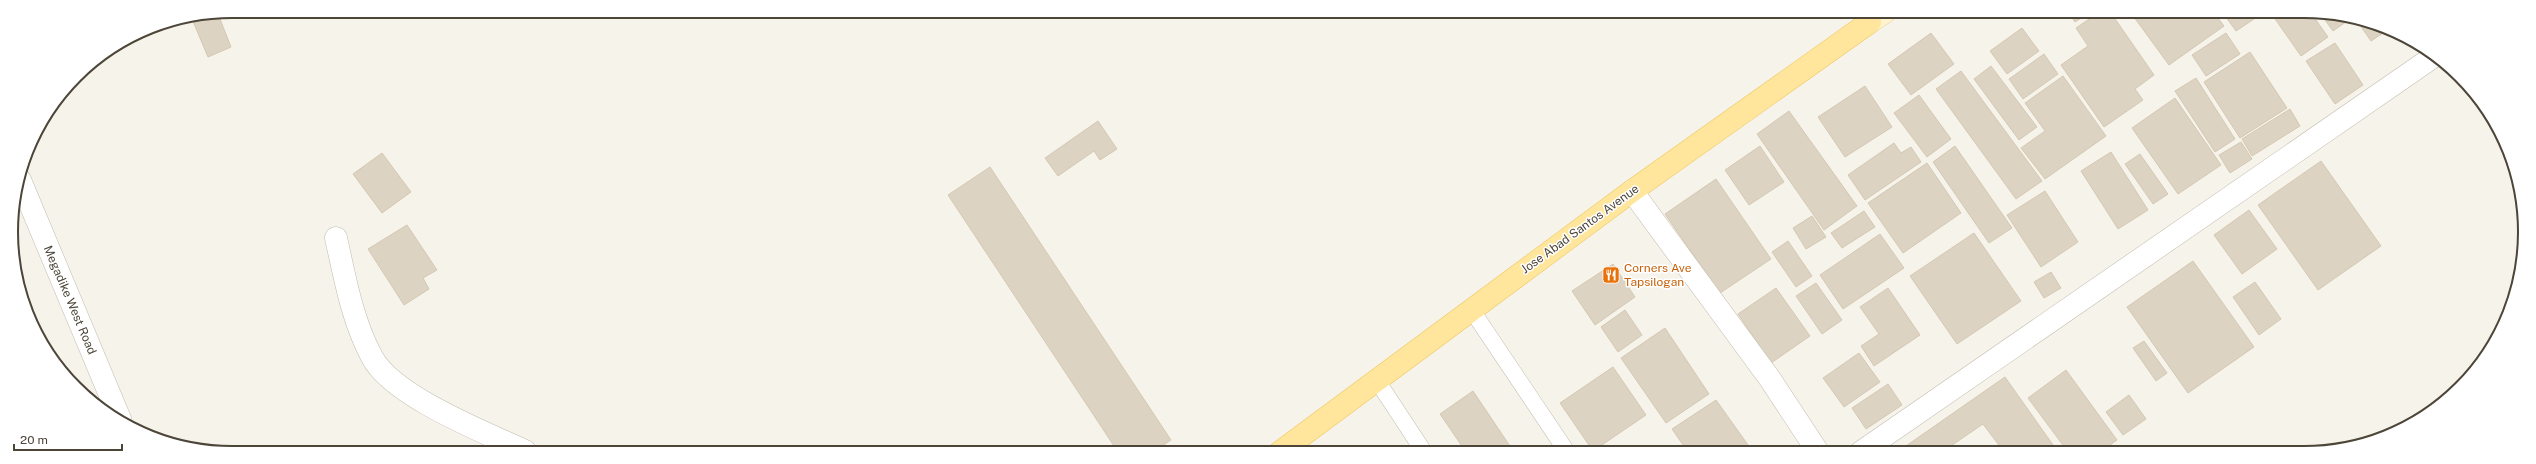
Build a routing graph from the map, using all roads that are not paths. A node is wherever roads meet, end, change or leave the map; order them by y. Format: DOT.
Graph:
graph roads {
  1 [pos="1870,18"];
  2 [pos="2430,59"];
  3 [pos="23,187"];
  4 [pos="1632,191"];
  5 [pos="336,238"];
  6 [pos="1471,309"];
  7 [pos="1376,379"];
  8 [pos="117,412"];
  9 [pos="514,446"];
  10 [pos="1288,446"];
  11 [pos="1420,446"];
  12 [pos="1563,446"];
  13 [pos="1814,446"];
  14 [pos="1870,446"];
  1 -- 4 [label="main road, Jose Abad Santos Avenue"];
  2 -- 14 [label="street"];
  3 -- 8 [label="street, Megadike West Road"];
  4 -- 6 [label="main road, Jose Abad Santos Avenue"];
  4 -- 13 [label="street"];
  5 -- 9 [label="street"];
  6 -- 7 [label="main road, Jose Abad Santos Avenue"];
  6 -- 12 [label="lane"];
  7 -- 10 [label="main road, Jose Abad Santos Avenue"];
  7 -- 11 [label="lane"];
}
